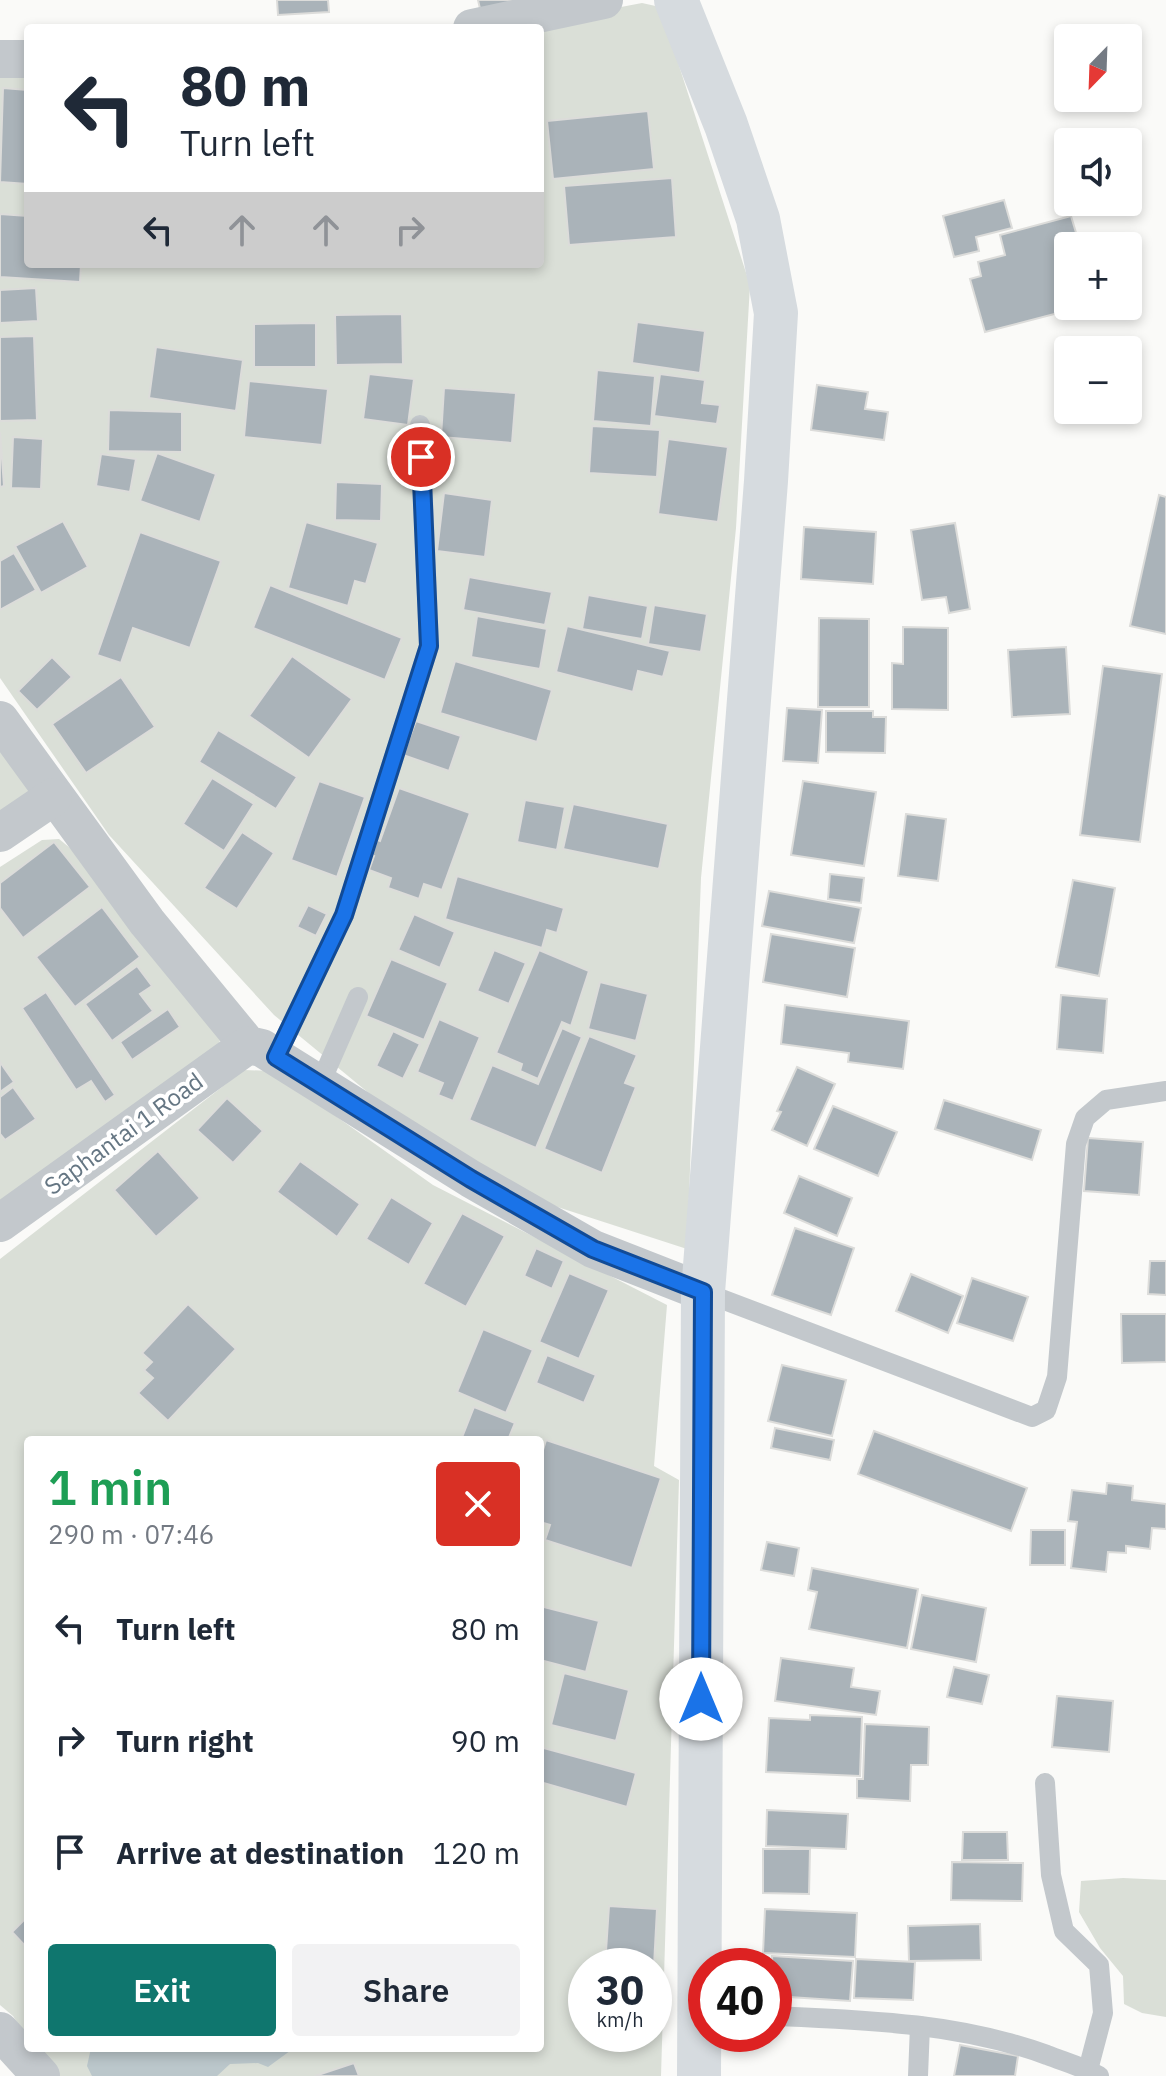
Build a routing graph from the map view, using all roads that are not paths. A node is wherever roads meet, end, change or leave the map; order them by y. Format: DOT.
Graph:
graph roads {
  1 [pos="604,0"];
  2 [pos="676,0"];
  3 [pos="491,24"];
  4 [pos="0,59"];
  5 [pos="24,59"];
  6 [pos="420,425"];
  7 [pos="0,720"];
  8 [pos="53,797"];
  9 [pos="0,833"];
  10 [pos="358,997"];
  11 [pos="262,1051"];
  12 [pos="320,1084"];
  13 [pos="1166,1091"];
  14 [pos="0,1223"];
  15 [pos="703,1292"];
  16 [pos="1045,1783"];
  17 [pos="703,1948"];
  18 [pos="792,2017"];
  19 [pos="920,2026"];
  20 [pos="0,2031"];
  21 [pos="701,2052"];
  22 [pos="1093,2073"];
  23 [pos="41,2076"];
  24 [pos="699,2076"];
  25 [pos="918,2076"];
  1 -- 3 [label="street"];
  2 -- 15 [label="street"];
  4 -- 5 [label="street"];
  6 -- 11 [label="lane"];
  7 -- 8 [label="street"];
  8 -- 9 [label="street"];
  8 -- 11 [label="street"];
  10 -- 12 [label="lane"];
  11 -- 12 [label="street"];
  11 -- 14 [label="street, Saphantai 1 Road"];
  12 -- 15 [label="street"];
  13 -- 15 [label="lane"];
  15 -- 17 [label="street"];
  16 -- 22 [label="lane"];
  18 -- 19 [label="lane"];
  19 -- 22 [label="lane"];
  19 -- 25 [label="lane"];
  20 -- 23 [label="street"];
  21 -- 24 [label="street"];
}
